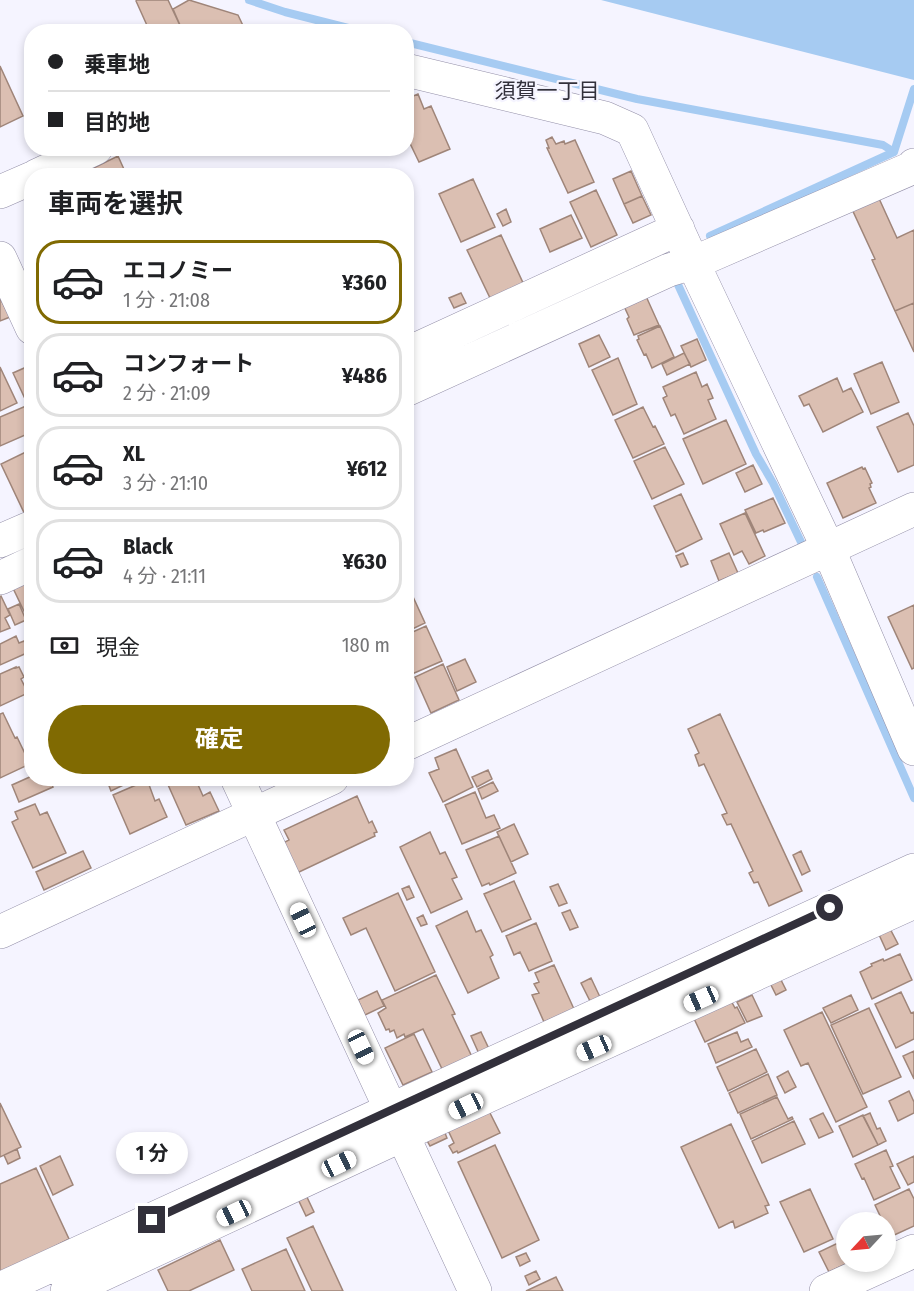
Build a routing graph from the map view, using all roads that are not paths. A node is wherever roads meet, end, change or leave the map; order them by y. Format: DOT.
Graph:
graph roads {
  1 [pos="414,72"];
  2 [pos="79,156"];
  3 [pos="914,165"];
  4 [pos="53,168"];
  5 [pos="24,182"];
  6 [pos="0,192"];
  7 [pos="678,229"];
  8 [pos="0,258"];
  9 [pos="693,262"];
  10 [pos="24,310"];
  11 [pos="414,350"];
  12 [pos="414,386"];
  13 [pos="914,509"];
  14 [pos="24,530"];
  15 [pos="0,541"];
  16 [pos="828,549"];
  17 [pos="24,567"];
  18 [pos="0,578"];
  19 [pos="414,740"];
  20 [pos="914,749"];
  21 [pos="241,786"];
  22 [pos="315,786"];
  23 [pos="254,815"];
  24 [pos="914,870"];
  25 [pos="914,902"];
  26 [pos="0,932"];
  27 [pos="396,1123"];
  28 [pos="914,1251"];
  29 [pos="0,1289"];
  30 [pos="67,1291"];
  31 [pos="475,1291"];
  32 [pos="826,1291"];
  1 -- 7 [label="street"];
  2 -- 4 [label="street"];
  3 -- 9 [label="street"];
  5 -- 6 [label="street"];
  7 -- 9 [label="street"];
  7 -- 11 [label="street"];
  8 -- 10 [label="street"];
  9 -- 12 [label="street"];
  9 -- 16 [label="street"];
  13 -- 16 [label="street"];
  14 -- 15 [label="street"];
  16 -- 19 [label="street"];
  16 -- 20 [label="street"];
  17 -- 18 [label="street"];
  21 -- 23 [label="street"];
  22 -- 23 [label="street"];
  23 -- 26 [label="street"];
  23 -- 27 [label="street"];
  24 -- 27 [label="street"];
  25 -- 27 [label="street"];
  27 -- 29 [label="street"];
  27 -- 30 [label="street"];
  27 -- 31 [label="street"];
  28 -- 32 [label="street"];
}
